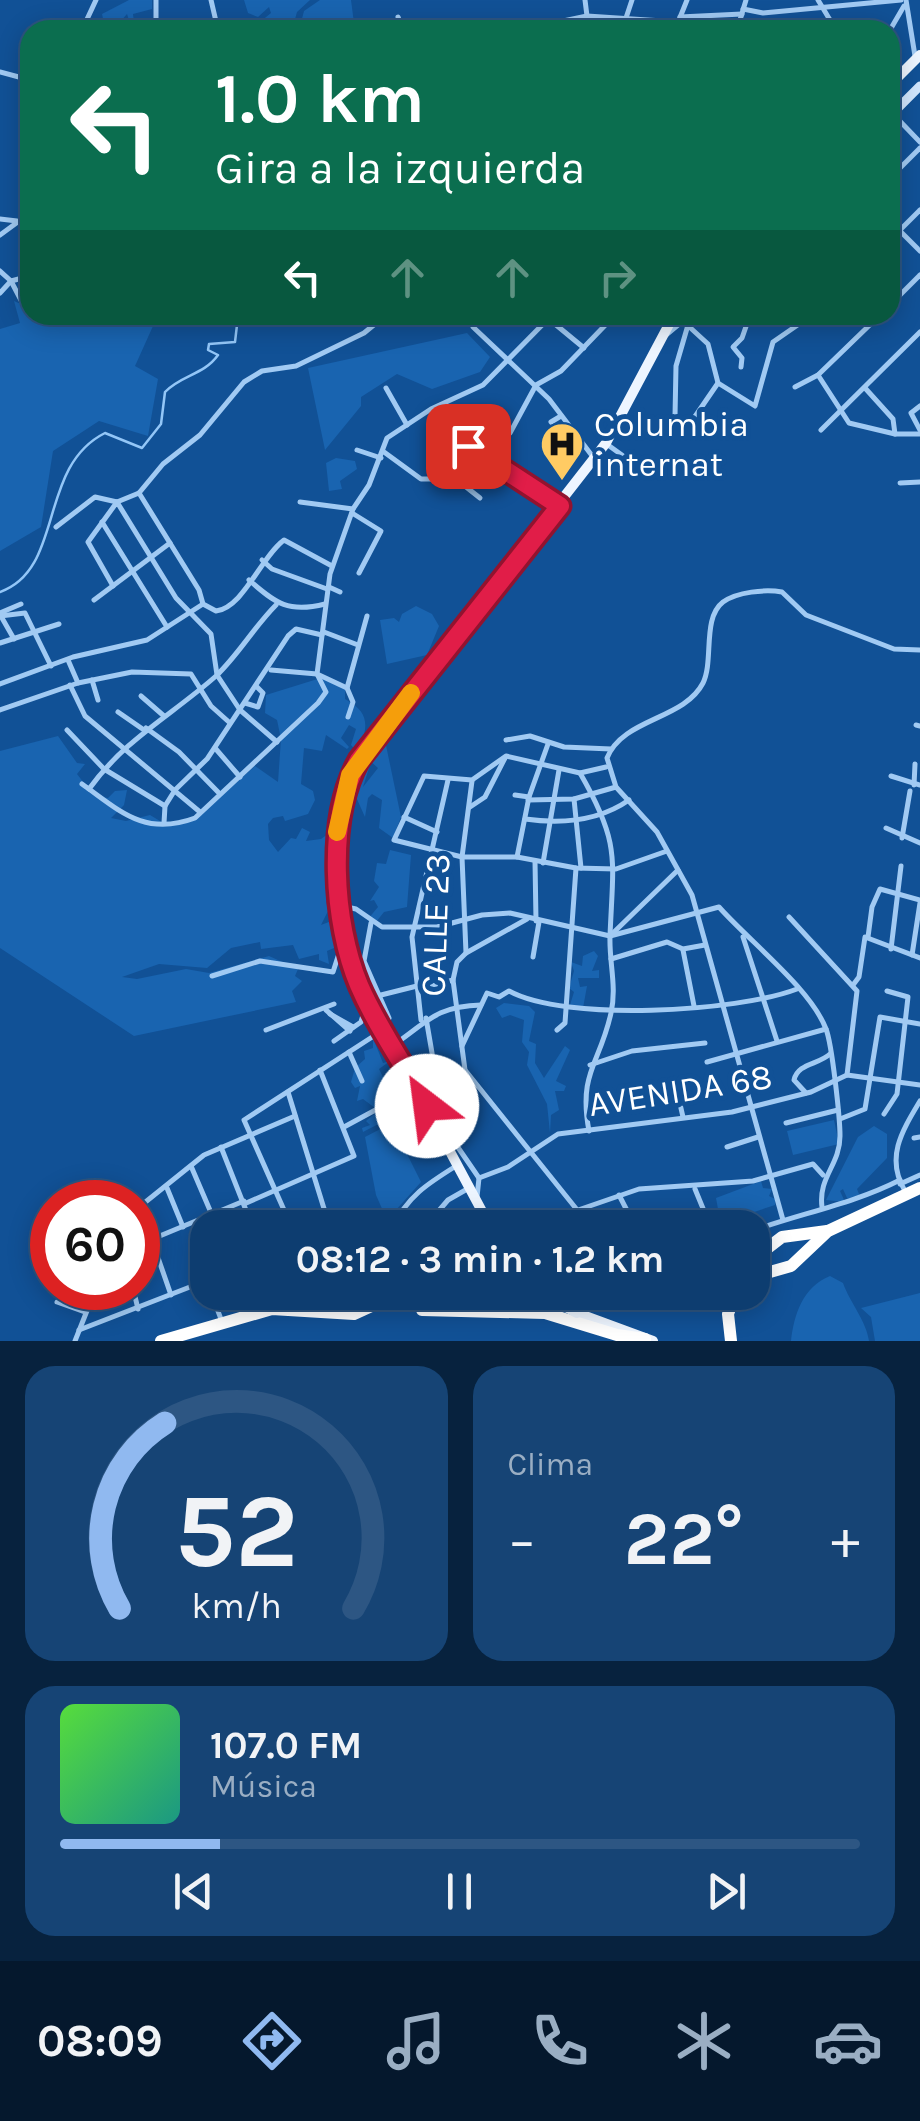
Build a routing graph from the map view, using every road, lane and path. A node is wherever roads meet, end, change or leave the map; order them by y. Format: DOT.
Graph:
graph roads {
  1 [pos="585,0"];
  2 [pos="632,0"];
  3 [pos="687,0"];
  4 [pos="746,0"];
  5 [pos="818,0"];
  6 [pos="830,0"];
  7 [pos="904,1"];
  8 [pos="826,7"];
  9 [pos="743,12"];
  10 [pos="587,16"];
  11 [pos="398,17"];
  12 [pos="627,18"];
  13 [pos="399,20"];
  14 [pos="570,20"];
  15 [pos="679,20"];
  16 [pos="740,20"];
  17 [pos="832,20"];
  18 [pos="918,58"];
  19 [pos="900,75"];
  20 [pos="920,86"];
  21 [pos="900,105"];
  22 [pos="900,124"];
  23 [pos="920,145"];
  24 [pos="900,167"];
  25 [pos="920,210"];
  26 [pos="900,229"];
  27 [pos="900,231"];
  28 [pos="920,251"];
  29 [pos="0,271"];
  30 [pos="920,275"];
  31 [pos="20,279"];
  32 [pos="12,281"];
  33 [pos="0,293"];
  34 [pos="900,295"];
  35 [pos="20,299"];
  36 [pos="373,325"];
  37 [pos="474,325"];
  38 [pos="539,325"];
  39 [pos="556,325"];
  40 [pos="606,325"];
  41 [pos="675,325"];
  42 [pos="679,325"];
  43 [pos="684,325"];
  44 [pos="747,325"];
  45 [pos="799,325"];
  46 [pos="870,325"];
  47 [pos="920,332"];
  48 [pos="584,349"];
  49 [pos="508,362"];
  50 [pos="741,367"];
  51 [pos="818,375"];
  52 [pos="718,383"];
  53 [pos="536,385"];
  54 [pos="795,387"];
  55 [pos="386,388"];
  56 [pos="864,388"];
  57 [pos="920,406"];
  58 [pos="839,412"];
  59 [pos="561,416"];
  60 [pos="676,416"];
  61 [pos="694,418"];
  62 [pos="551,422"];
  63 [pos="407,425"];
  64 [pos="821,430"];
  65 [pos="920,432"];
  66 [pos="895,434"];
  67 [pos="452,437"];
  68 [pos="606,443"];
  69 [pos="357,450"];
  70 [pos="382,455"];
  71 [pos="595,458"];
  72 [pos="626,458"];
  73 [pos="432,478"];
  74 [pos="920,482"];
  75 [pos="900,483"];
  76 [pos="139,492"];
  77 [pos="480,498"];
  78 [pos="116,502"];
  79 [pos="300,502"];
  80 [pos="560,506"];
  81 [pos="352,511"];
  82 [pos="102,522"];
  83 [pos="56,527"];
  84 [pos="170,543"];
  85 [pos="152,556"];
  86 [pos="262,560"];
  87 [pos="333,566"];
  88 [pos="133,571"];
  89 [pos="359,574"];
  90 [pos="250,580"];
  91 [pos="114,586"];
  92 [pos="328,588"];
  93 [pos="340,592"];
  94 [pos="94,600"];
  95 [pos="21,604"];
  96 [pos="203,604"];
  97 [pos="325,604"];
  98 [pos="276,605"];
  99 [pos="192,611"];
  100 [pos="1,616"];
  101 [pos="367,616"];
  102 [pos="59,624"];
  103 [pos="167,627"];
  104 [pos="36,633"];
  105 [pos="322,633"];
  106 [pos="14,639"];
  107 [pos="0,643"];
  108 [pos="358,645"];
  109 [pos="920,650"];
  110 [pos="68,660"];
  111 [pos="51,666"];
  112 [pos="270,670"];
  113 [pos="217,674"];
  114 [pos="317,674"];
  115 [pos="92,680"];
  116 [pos="78,683"];
  117 [pos="0,684"];
  118 [pos="70,686"];
  119 [pos="257,687"];
  120 [pos="347,688"];
  121 [pos="200,689"];
  122 [pos="140,696"];
  123 [pos="98,700"];
  124 [pos="246,704"];
  125 [pos="0,710"];
  126 [pos="240,710"];
  127 [pos="118,712"];
  128 [pos="164,716"];
  129 [pos="348,718"];
  130 [pos="230,723"];
  131 [pos="145,729"];
  132 [pos="67,730"];
  133 [pos="506,740"];
  134 [pos="276,742"];
  135 [pos="548,744"];
  136 [pos="214,748"];
  137 [pos="611,749"];
  138 [pos="122,751"];
  139 [pos="506,756"];
  140 [pos="541,764"];
  141 [pos="914,764"];
  142 [pos="606,767"];
  143 [pos="104,769"];
  144 [pos="196,770"];
  145 [pos="559,770"];
  146 [pos="580,773"];
  147 [pos="891,776"];
  148 [pos="240,777"];
  149 [pos="448,780"];
  150 [pos="472,780"];
  151 [pos="82,784"];
  152 [pos="616,787"];
  153 [pos="915,787"];
  154 [pos="89,789"];
  155 [pos="175,790"];
  156 [pos="219,793"];
  157 [pos="514,795"];
  158 [pos="593,795"];
  159 [pos="528,799"];
  160 [pos="553,799"];
  161 [pos="574,799"];
  162 [pos="629,800"];
  163 [pos="165,806"];
  164 [pos="470,807"];
  165 [pos="200,812"];
  166 [pos="603,814"];
  167 [pos="404,817"];
  168 [pos="526,819"];
  169 [pos="574,820"];
  170 [pos="550,822"];
  171 [pos="164,823"];
  172 [pos="886,828"];
  173 [pos="437,832"];
  174 [pos="902,838"];
  175 [pos="920,843"];
  176 [pos="667,851"];
  177 [pos="431,852"];
  178 [pos="462,857"];
  179 [pos="517,857"];
  180 [pos="539,862"];
  181 [pos="901,866"];
  182 [pos="578,868"];
  183 [pos="616,870"];
  184 [pos="678,870"];
  185 [pos="899,893"];
  186 [pos="920,901"];
  187 [pos="342,906"];
  188 [pos="695,914"];
  189 [pos="465,918"];
  190 [pos="789,918"];
  191 [pos="527,919"];
  192 [pos="537,922"];
  193 [pos="371,923"];
  194 [pos="415,928"];
  195 [pos="569,929"];
  196 [pos="742,934"];
  197 [pos="610,936"];
  198 [pos="346,937"];
  199 [pos="868,937"];
  200 [pos="706,945"];
  201 [pos="890,949"];
  202 [pos="683,950"];
  203 [pos="466,953"];
  204 [pos="912,955"];
  205 [pos="533,956"];
  206 [pos="920,958"];
  207 [pos="611,959"];
  208 [pos="212,976"];
  209 [pos="452,980"];
  210 [pos="852,984"];
  211 [pos="417,988"];
  212 [pos="796,989"];
  213 [pos="887,991"];
  214 [pos="762,997"];
  215 [pos="372,998"];
  216 [pos="723,1002"];
  217 [pos="334,1004"];
  218 [pos="565,1004"];
  219 [pos="481,1005"];
  220 [pos="456,1006"];
  221 [pos="694,1006"];
  222 [pos="327,1012"];
  223 [pos="612,1012"];
  224 [pos="389,1018"];
  225 [pos="424,1019"];
  226 [pos="905,1021"];
  227 [pos="920,1024"];
  228 [pos="352,1029"];
  229 [pos="826,1029"];
  230 [pos="266,1030"];
  231 [pos="383,1030"];
  232 [pos="557,1030"];
  233 [pos="334,1041"];
  234 [pos="777,1041"];
  235 [pos="705,1043"];
  236 [pos="392,1046"];
  237 [pos="461,1048"];
  238 [pos="349,1052"];
  239 [pos="736,1052"];
  240 [pos="830,1054"];
  241 [pos="706,1062"];
  242 [pos="590,1065"];
  243 [pos="320,1070"];
  244 [pos="465,1070"];
  245 [pos="847,1075"];
  246 [pos="870,1076"];
  247 [pos="897,1079"];
  248 [pos="362,1081"];
  249 [pos="437,1082"];
  250 [pos="832,1082"];
  251 [pos="920,1083"];
  252 [pos="418,1091"];
  253 [pos="676,1091"];
  254 [pos="288,1092"];
  255 [pos="806,1093"];
  256 [pos="920,1101"];
  257 [pos="427,1106"];
  258 [pos="750,1108"];
  259 [pos="838,1110"];
  260 [pos="884,1114"];
  261 [pos="296,1116"];
  262 [pos="683,1116"];
  263 [pos="840,1119"];
  264 [pos="786,1123"];
  265 [pos="344,1127"];
  266 [pos="589,1132"];
  267 [pos="251,1135"];
  268 [pos="758,1138"];
  269 [pos="221,1147"];
  270 [pos="726,1147"];
  271 [pos="532,1153"];
  272 [pos="458,1164"];
  273 [pos="191,1166"];
  274 [pos="314,1175"];
  275 [pos="920,1175"];
  276 [pos="769,1176"];
  277 [pos="824,1176"];
  278 [pos="475,1182"];
  279 [pos="907,1186"];
  280 [pos="695,1187"];
  281 [pos="167,1188"];
  282 [pos="274,1188"];
  283 [pos="160,1193"];
  284 [pos="619,1195"];
  285 [pos="244,1203"];
  286 [pos="822,1207"];
  287 [pos="210,1210"];
  288 [pos="225,1210"];
  289 [pos="247,1210"];
  290 [pos="284,1210"];
  291 [pos="325,1210"];
  292 [pos="401,1210"];
  293 [pos="439,1210"];
  294 [pos="482,1210"];
  295 [pos="577,1210"];
  296 [pos="581,1210"];
  297 [pos="627,1210"];
  298 [pos="704,1210"];
  299 [pos="783,1220"];
  300 [pos="190,1224"];
  301 [pos="770,1224"];
  302 [pos="183,1227"];
  303 [pos="828,1231"];
  304 [pos="788,1236"];
  305 [pos="160,1237"];
  306 [pos="770,1248"];
  307 [pos="802,1258"];
  308 [pos="160,1263"];
  309 [pos="770,1270"];
  310 [pos="190,1290"];
  311 [pos="171,1295"];
  312 [pos="160,1300"];
  313 [pos="79,1310"];
  314 [pos="135,1310"];
  315 [pos="217,1310"];
  316 [pos="279,1310"];
  317 [pos="309,1310"];
  318 [pos="339,1310"];
  319 [pos="365,1310"];
  320 [pos="414,1310"];
  321 [pos="573,1310"];
  322 [pos="729,1310"];
  323 [pos="85,1312"];
  324 [pos="340,1313"];
  325 [pos="222,1322"];
  326 [pos="80,1330"];
  327 [pos="649,1340"];
  328 [pos="75,1341"];
  329 [pos="161,1341"];
  330 [pos="731,1341"];
  1 -- 10 [label="street"];
  2 -- 12 [label="street"];
  3 -- 15 [label="street"];
  4 -- 9 [label="street"];
  5 -- 8 [label="street"];
  6 -- 8 [label="street"];
  7 -- 8 [label="street"];
  7 -- 18 [label="street"];
  8 -- 9 [label="street"];
  8 -- 17 [label="street"];
  9 -- 15 [label="street"];
  9 -- 16 [label="street"];
  10 -- 12 [label="street"];
  10 -- 14 [label="street"];
  11 -- 13 [label="street"];
  12 -- 15 [label="street"];
  18 -- 19 [label="main road"];
  20 -- 21 [label="street"];
  22 -- 23 [label="street"];
  23 -- 24 [label="street"];
  25 -- 26 [label="street"];
  27 -- 28 [label="street"];
  29 -- 32 [label="street"];
  30 -- 34 [label="street"];
  31 -- 32 [label="street"];
  32 -- 33 [label="street"];
  32 -- 35 [label="street"];
  36 -- 76 [label="street"];
  37 -- 49 [label="street"];
  38 -- 49 [label="street"];
  39 -- 48 [label="street"];
  40 -- 48 [label="street"];
  41 -- 68 [label="main road"];
  42 -- 60 [label="street"];
  43 -- 52 [label="street"];
  44 -- 50 [label="street"];
  45 -- 52 [label="street"];
  46 -- 51 [label="street"];
  47 -- 56 [label="street"];
  48 -- 53 [label="street"];
  49 -- 53 [label="street"];
  49 -- 63 [label="street"];
  51 -- 54 [label="street"];
  51 -- 58 [label="street"];
  52 -- 61 [label="street"];
  53 -- 59 [label="street"];
  53 -- 67 [label="street"];
  55 -- 63 [label="street"];
  56 -- 58 [label="street"];
  56 -- 66 [label="street"];
  57 -- 65 [label="street"];
  58 -- 64 [label="street"];
  58 -- 66 [label="street"];
  59 -- 62 [label="street"];
  59 -- 71 [label="street"];
  63 -- 70 [label="street"];
  65 -- 66 [label="street"];
  67 -- 73 [label="street"];
  67 -- 80 [label="street"];
  68 -- 71 [label="main road"];
  68 -- 72 [label="street"];
  69 -- 70 [label="street"];
  70 -- 73 [label="street"];
  70 -- 81 [label="street"];
  71 -- 80 [label="main road"];
  73 -- 77 [label="street"];
  74 -- 75 [label="street"];
  76 -- 78 [label="street"];
  76 -- 84 [label="street"];
  78 -- 82 [label="street"];
  78 -- 83 [label="street"];
  78 -- 85 [label="street"];
  79 -- 81 [label="street"];
  80 -- 187 [label="main road"];
  81 -- 87 [label="street"];
  81 -- 89 [label="street"];
  82 -- 88 [label="street"];
  82 -- 91 [label="street"];
  84 -- 85 [label="street"];
  84 -- 96 [label="street"];
  85 -- 88 [label="street"];
  85 -- 99 [label="street"];
  86 -- 87 [label="street"];
  86 -- 90 [label="street"];
  86 -- 92 [label="street"];
  87 -- 92 [label="street"];
  88 -- 91 [label="street"];
  88 -- 103 [label="street"];
  90 -- 96 [label="street"];
  90 -- 98 [label="street"];
  91 -- 94 [label="street"];
  92 -- 93 [label="street"];
  92 -- 97 [label="street"];
  95 -- 100 [label="street"];
  96 -- 99 [label="street"];
  97 -- 98 [label="street"];
  97 -- 105 [label="street"];
  98 -- 113 [label="street"];
  99 -- 103 [label="street"];
  99 -- 113 [label="street"];
  100 -- 104 [label="street"];
  100 -- 106 [label="street"];
  101 -- 108 [label="street"];
  102 -- 104 [label="street"];
  103 -- 110 [label="street"];
  104 -- 106 [label="street"];
  104 -- 111 [label="street"];
  105 -- 108 [label="street"];
  105 -- 112 [label="street"];
  105 -- 114 [label="street"];
  106 -- 107 [label="street"];
  108 -- 120 [label="street"];
  109 -- 137 [label="street"];
  110 -- 111 [label="street"];
  110 -- 116 [label="street"];
  111 -- 117 [label="street"];
  112 -- 114 [label="street"];
  112 -- 119 [label="street"];
  113 -- 121 [label="street"];
  113 -- 126 [label="street"];
  114 -- 120 [label="street"];
  114 -- 134 [label="street"];
  115 -- 116 [label="street"];
  115 -- 121 [label="street"];
  115 -- 123 [label="street"];
  116 -- 118 [label="street"];
  118 -- 125 [label="street"];
  118 -- 138 [label="street"];
  119 -- 124 [label="street"];
  119 -- 124 [label="street"];
  120 -- 129 [label="street"];
  121 -- 128 [label="street"];
  121 -- 130 [label="street"];
  122 -- 128 [label="street"];
  124 -- 126 [label="street"];
  126 -- 130 [label="street"];
  126 -- 134 [label="street"];
  127 -- 131 [label="street"];
  128 -- 131 [label="street"];
  130 -- 136 [label="street"];
  131 -- 138 [label="street"];
  131 -- 144 [label="street"];
  132 -- 143 [label="street"];
  133 -- 135 [label="street"];
  134 -- 148 [label="street"];
  135 -- 137 [label="street"];
  135 -- 140 [label="street"];
  136 -- 144 [label="street"];
  136 -- 148 [label="street"];
  137 -- 142 [label="street"];
  138 -- 143 [label="street"];
  138 -- 155 [label="street"];
  139 -- 140 [label="street"];
  139 -- 150 [label="street"];
  139 -- 164 [label="street"];
  140 -- 145 [label="street"];
  140 -- 159 [label="street"];
  141 -- 153 [label="street"];
  142 -- 146 [label="street"];
  142 -- 152 [label="street"];
  143 -- 154 [label="street"];
  143 -- 163 [label="street"];
  144 -- 155 [label="street"];
  144 -- 156 [label="street"];
  145 -- 146 [label="street"];
  145 -- 160 [label="street"];
  146 -- 158 [label="street"];
  147 -- 153 [label="street"];
  148 -- 156 [label="street"];
  149 -- 150 [label="street"];
  149 -- 167 [label="street"];
  149 -- 173 [label="street"];
  150 -- 164 [label="street, CALLE 23"];
  151 -- 154 [label="street"];
  152 -- 158 [label="street"];
  152 -- 162 [label="street"];
  153 -- 174 [label="street"];
  154 -- 171 [label="street"];
  155 -- 163 [label="street"];
  155 -- 165 [label="street"];
  156 -- 165 [label="street"];
  157 -- 159 [label="street"];
  158 -- 161 [label="street"];
  158 -- 166 [label="street"];
  159 -- 160 [label="street"];
  159 -- 168 [label="street"];
  160 -- 161 [label="street"];
  160 -- 170 [label="street"];
  161 -- 169 [label="street"];
  162 -- 166 [label="street"];
  162 -- 176 [label="street"];
  163 -- 171 [label="street"];
  164 -- 178 [label="street, CALLE 23"];
  165 -- 171 [label="street"];
  166 -- 169 [label="street"];
  166 -- 183 [label="street"];
  167 -- 173 [label="street"];
  167 -- 177 [label="street"];
  168 -- 170 [label="street"];
  168 -- 179 [label="street"];
  169 -- 170 [label="street"];
  169 -- 182 [label="street"];
  170 -- 180 [label="street"];
  172 -- 174 [label="street"];
  173 -- 177 [label="street"];
  174 -- 175 [label="street"];
  176 -- 183 [label="street"];
  176 -- 184 [label="street"];
  177 -- 178 [label="street"];
  177 -- 194 [label="street"];
  178 -- 179 [label="street"];
  178 -- 189 [label="street, CALLE 23"];
  179 -- 180 [label="street"];
  180 -- 182 [label="street"];
  180 -- 192 [label="street"];
  181 -- 185 [label="street"];
  182 -- 183 [label="street"];
  182 -- 195 [label="street"];
  183 -- 197 [label="street"];
  184 -- 188 [label="street"];
  184 -- 197 [label="street"];
  185 -- 186 [label="street"];
  185 -- 199 [label="street"];
  185 -- 201 [label="street"];
  186 -- 204 [label="street"];
  187 -- 193 [label="street"];
  187 -- 198 [label="main road"];
  188 -- 196 [label="street"];
  188 -- 197 [label="street"];
  188 -- 200 [label="street"];
  189 -- 191 [label="street"];
  189 -- 194 [label="street"];
  189 -- 203 [label="street, CALLE 23"];
  190 -- 210 [label="street"];
  191 -- 192 [label="street"];
  191 -- 203 [label="street"];
  192 -- 195 [label="street"];
  192 -- 205 [label="street"];
  193 -- 194 [label="street"];
  193 -- 215 [label="street"];
  194 -- 211 [label="street"];
  195 -- 197 [label="street"];
  195 -- 218 [label="street"];
  196 -- 212 [label="street"];
  196 -- 214 [label="street"];
  197 -- 207 [label="street"];
  198 -- 208 [label="street"];
  198 -- 215 [label="main road"];
  199 -- 201 [label="street"];
  199 -- 210 [label="street"];
  200 -- 202 [label="street"];
  200 -- 216 [label="street"];
  201 -- 204 [label="street"];
  202 -- 207 [label="street"];
  202 -- 221 [label="street"];
  203 -- 209 [label="street, CALLE 23"];
  204 -- 206 [label="street"];
  207 -- 223 [label="street"];
  209 -- 211 [label="street"];
  209 -- 220 [label="street, CALLE 23"];
  210 -- 245 [label="street"];
  211 -- 215 [label="street"];
  211 -- 225 [label="street"];
  212 -- 214 [label="street"];
  212 -- 229 [label="street"];
  213 -- 226 [label="street"];
  214 -- 216 [label="street"];
  214 -- 234 [label="street"];
  215 -- 224 [label="street"];
  215 -- 228 [label="street"];
  215 -- 231 [label="main road"];
  216 -- 221 [label="street"];
  216 -- 239 [label="street"];
  217 -- 222 [label="street"];
  218 -- 219 [label="street"];
  218 -- 223 [label="street"];
  218 -- 232 [label="street"];
  219 -- 220 [label="street"];
  219 -- 237 [label="street"];
  220 -- 225 [label="street"];
  220 -- 237 [label="street, CALLE 23"];
  221 -- 223 [label="street"];
  222 -- 228 [label="street"];
  222 -- 230 [label="street"];
  223 -- 242 [label="street"];
  225 -- 236 [label="street"];
  225 -- 249 [label="street"];
  226 -- 227 [label="street"];
  226 -- 246 [label="street"];
  226 -- 247 [label="street"];
  228 -- 233 [label="street"];
  229 -- 234 [label="street"];
  229 -- 240 [label="street"];
  231 -- 236 [label="main road"];
  231 -- 238 [label="street"];
  234 -- 239 [label="street"];
  235 -- 242 [label="street"];
  236 -- 252 [label="main road"];
  237 -- 244 [label="street, CALLE 23"];
  238 -- 243 [label="street"];
  238 -- 248 [label="street"];
  239 -- 241 [label="street"];
  239 -- 258 [label="street"];
  240 -- 250 [label="street"];
  240 -- 255 [label="street"];
  242 -- 266 [label="street"];
  243 -- 254 [label="street"];
  243 -- 265 [label="street"];
  244 -- 249 [label="street"];
  244 -- 271 [label="street, CALLE 23"];
  245 -- 246 [label="street, AVENIDA 68"];
  245 -- 250 [label="street, AVENIDA 68"];
  246 -- 247 [label="street, AVENIDA 68"];
  246 -- 263 [label="street"];
  247 -- 251 [label="street, AVENIDA 68"];
  247 -- 260 [label="street"];
  249 -- 252 [label="street"];
  250 -- 255 [label="street, AVENIDA 68"];
  250 -- 259 [label="street"];
  252 -- 257 [label="main road"];
  252 -- 278 [label="street"];
  253 -- 262 [label="street"];
  254 -- 261 [label="street"];
  254 -- 267 [label="street"];
  255 -- 258 [label="street, AVENIDA 68"];
  256 -- 279 [label="street"];
  257 -- 265 [label="street"];
  257 -- 272 [label="main road"];
  258 -- 262 [label="street, AVENIDA 68"];
  258 -- 268 [label="street"];
  259 -- 263 [label="street"];
  259 -- 264 [label="street"];
  261 -- 267 [label="street"];
  261 -- 274 [label="street"];
  262 -- 266 [label="street, AVENIDA 68"];
  263 -- 277 [label="street"];
  265 -- 274 [label="street"];
  266 -- 271 [label="street, AVENIDA 68"];
  267 -- 269 [label="street"];
  267 -- 282 [label="street"];
  268 -- 270 [label="street"];
  268 -- 276 [label="street"];
  269 -- 273 [label="street"];
  269 -- 285 [label="street"];
  271 -- 278 [label="street, AVENIDA 68"];
  271 -- 295 [label="street, CALLE 23"];
  272 -- 278 [label="main road"];
  272 -- 292 [label="street"];
  273 -- 281 [label="street"];
  273 -- 287 [label="street"];
  274 -- 282 [label="street"];
  274 -- 291 [label="street"];
  275 -- 279 [label="street"];
  276 -- 277 [label="street"];
  276 -- 280 [label="street"];
  276 -- 299 [label="street"];
  277 -- 286 [label="street"];
  278 -- 293 [label="street, AVENIDA 68"];
  278 -- 294 [label="main road"];
  279 -- 286 [label="street"];
  279 -- 303 [label="highway"];
  280 -- 284 [label="street"];
  280 -- 298 [label="street"];
  281 -- 283 [label="street"];
  281 -- 302 [label="street"];
  282 -- 285 [label="street"];
  282 -- 290 [label="street"];
  284 -- 296 [label="street"];
  284 -- 297 [label="street"];
  285 -- 288 [label="street"];
  285 -- 289 [label="street"];
  286 -- 299 [label="street"];
  299 -- 301 [label="street"];
  300 -- 302 [label="street"];
  302 -- 305 [label="street"];
  303 -- 304 [label="highway"];
  303 -- 307 [label="highway"];
  304 -- 306 [label="highway"];
  304 -- 307 [label="highway"];
  307 -- 309 [label="highway"];
  308 -- 311 [label="street"];
  310 -- 311 [label="street"];
  311 -- 312 [label="street"];
  313 -- 323 [label="street"];
  314 -- 326 [label="street"];
  315 -- 325 [label="street"];
  316 -- 325 [label="highway"];
  317 -- 324 [label="highway"];
  318 -- 324 [label="highway"];
  319 -- 324 [label="highway"];
  320 -- 327 [label="highway"];
  321 -- 327 [label="main road, bridge"];
  322 -- 330 [label="highway"];
  323 -- 326 [label="street"];
  325 -- 329 [label="highway"];
  326 -- 328 [label="street"];
}
